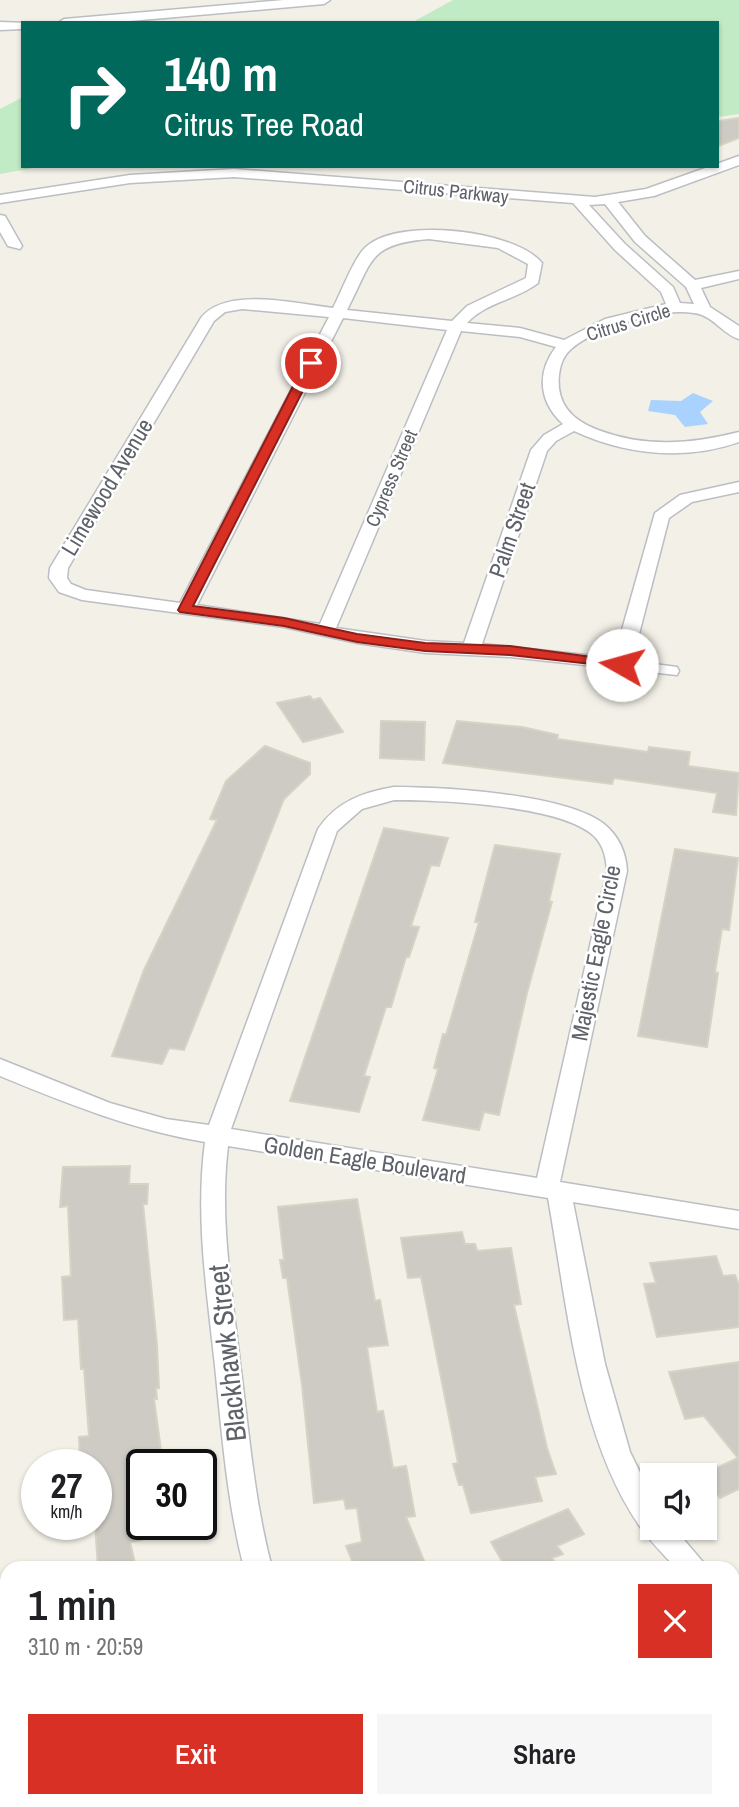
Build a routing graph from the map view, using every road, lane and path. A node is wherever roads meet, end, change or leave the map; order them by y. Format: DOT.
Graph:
graph roads {
  1 [pos="324,0"];
  2 [pos="87,21"];
  3 [pos="21,25"];
  4 [pos="0,26"];
  5 [pos="739,160"];
  6 [pos="718,168"];
  7 [pos="719,168"];
  8 [pos="0,199"];
  9 [pos="609,200"];
  10 [pos="579,202"];
  11 [pos="0,219"];
  12 [pos="15,246"];
  13 [pos="646,246"];
  14 [pos="625,251"];
  15 [pos="739,275"];
  16 [pos="692,285"];
  17 [pos="674,307"];
  18 [pos="704,309"];
  19 [pos="337,313"];
  20 [pos="456,326"];
  21 [pos="739,334"];
  22 [pos="566,345"];
  23 [pos="573,425"];
  24 [pos="739,437"];
  25 [pos="739,487"];
  26 [pos="185,610"];
  27 [pos="326,631"];
  28 [pos="471,650"];
  29 [pos="622,665"];
  30 [pos="670,671"];
  31 [pos="0,1067"];
  32 [pos="217,1136"];
  33 [pos="552,1190"];
  34 [pos="739,1220"];
  35 [pos="640,1502"];
  36 [pos="668,1540"];
  37 [pos="256,1561"];
  38 [pos="688,1561"];
  1 -- 2 [label="street"];
  3 -- 4 [label="street"];
  5 -- 7 [label="street, Citrus Parkway"];
  6 -- 9 [label="street, Citrus Parkway"];
  8 -- 10 [label="street, Citrus Parkway"];
  9 -- 10 [label="street, Citrus Parkway"];
  9 -- 13 [label="street"];
  10 -- 14 [label="street"];
  11 -- 12 [label="street"];
  13 -- 14 [label="street"];
  13 -- 16 [label="street"];
  14 -- 17 [label="street"];
  15 -- 16 [label="street"];
  16 -- 18 [label="street"];
  17 -- 18 [label="street, Citrus Circle"];
  17 -- 22 [label="street, Citrus Circle"];
  18 -- 21 [label="street, Citrus Circle"];
  19 -- 20 [label="street, Limewood Avenue"];
  19 -- 20 [label="street"];
  19 -- 26 [label="street"];
  19 -- 26 [label="street, Limewood Avenue"];
  20 -- 22 [label="street, Limewood Avenue"];
  20 -- 27 [label="street, Cypress Street"];
  22 -- 23 [label="street, Citrus Circle"];
  23 -- 24 [label="street, Citrus Circle"];
  23 -- 28 [label="street, Palm Street"];
  25 -- 29 [label="street"];
  26 -- 27 [label="street, Limewood Avenue"];
  27 -- 28 [label="street, Limewood Avenue"];
  28 -- 29 [label="street, Limewood Avenue"];
  29 -- 30 [label="street, Limewood Avenue"];
  31 -- 32 [label="street, Golden Eagle Boulevard"];
  32 -- 33 [label="street, Golden Eagle Boulevard"];
  32 -- 33 [label="street, Majestic Eagle Circle"];
  32 -- 37 [label="street, Blackhawk Street"];
  33 -- 34 [label="street, Golden Eagle Boulevard"];
  33 -- 35 [label="street"];
  36 -- 38 [label="street"];
}
